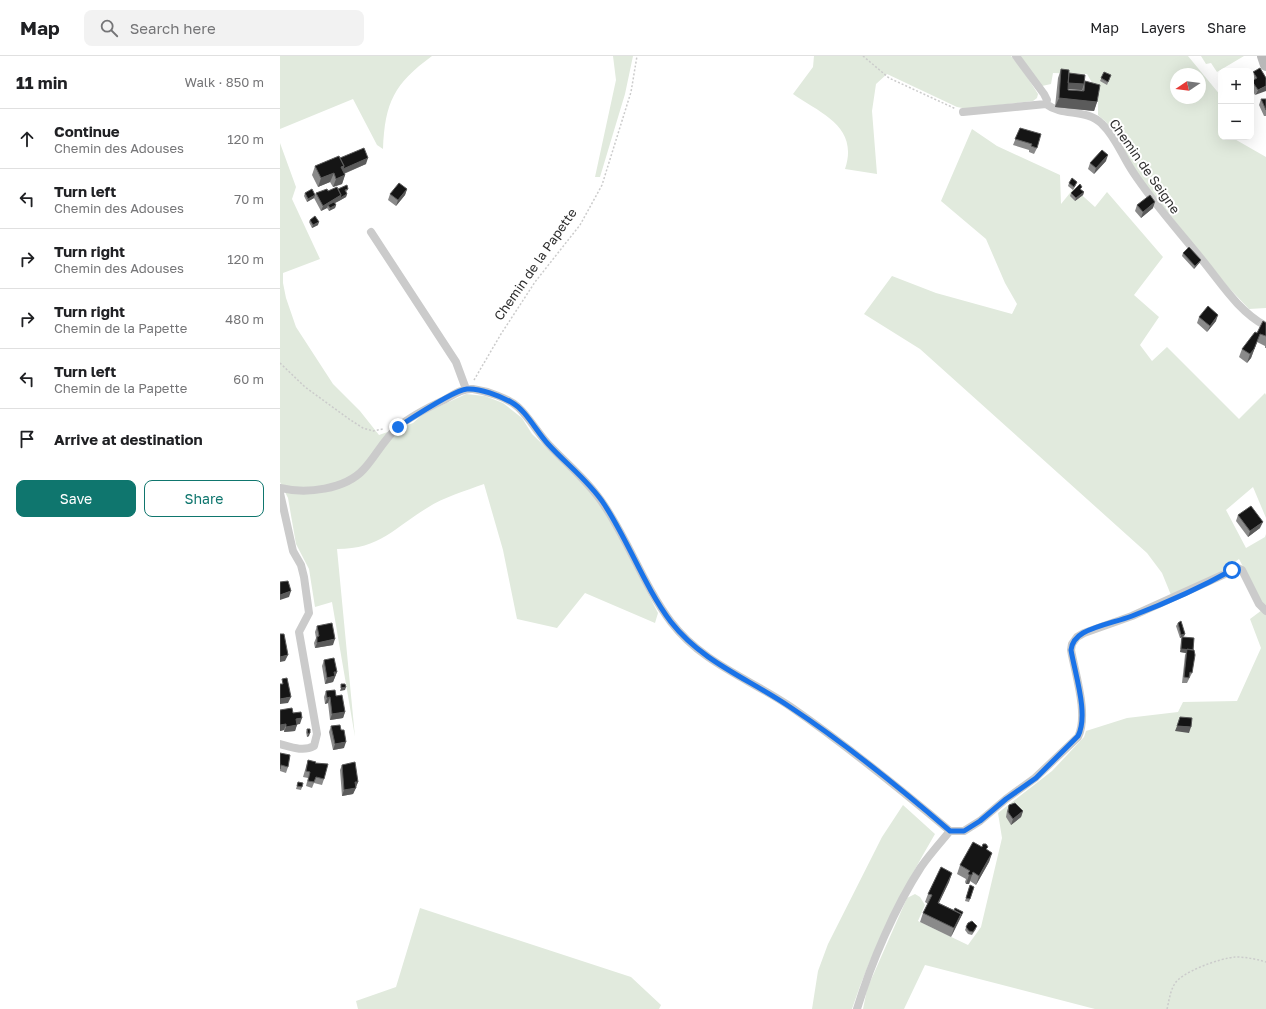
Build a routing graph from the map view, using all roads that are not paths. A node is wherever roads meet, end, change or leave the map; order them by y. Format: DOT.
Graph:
graph roads {
  1 [pos="1016,56"];
  2 [pos="1263,56"];
  3 [pos="1266,66"];
  4 [pos="1046,104"];
  5 [pos="963,112"];
  6 [pos="371,232"];
  7 [pos="1266,326"];
  8 [pos="466,389"];
  9 [pos="280,488"];
  10 [pos="280,493"];
  11 [pos="1266,611"];
  12 [pos="280,744"];
  13 [pos="953,832"];
  14 [pos="857,1009"];
  1 -- 4 [label="street"];
  2 -- 3 [label="main road"];
  4 -- 5 [label="street"];
  4 -- 7 [label="street, Chemin de Seigne"];
  6 -- 8 [label="street"];
  8 -- 9 [label="street"];
  8 -- 13 [label="street"];
  10 -- 12 [label="street"];
  11 -- 13 [label="street"];
  13 -- 14 [label="street"];
}
